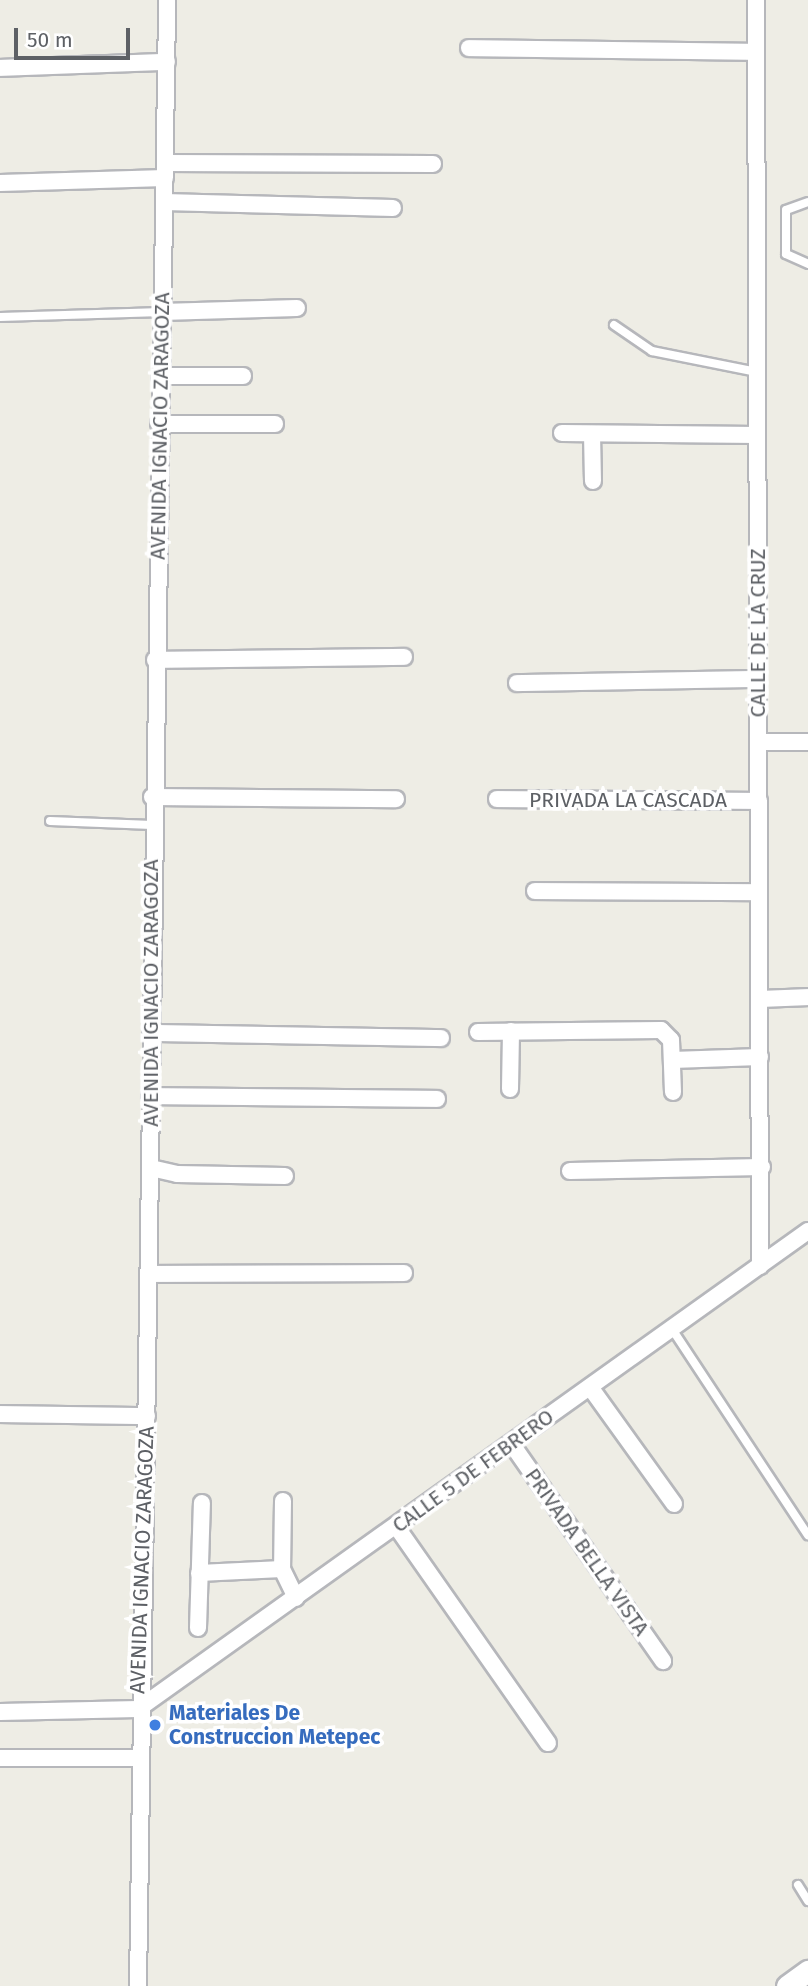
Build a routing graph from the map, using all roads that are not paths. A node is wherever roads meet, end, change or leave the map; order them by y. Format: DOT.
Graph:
graph roads {
  1 [pos="167,0"];
  2 [pos="755,0"];
  3 [pos="469,48"];
  4 [pos="756,52"];
  5 [pos="167,62"];
  6 [pos="0,68"];
  7 [pos="433,164"];
  8 [pos="165,171"];
  9 [pos="0,183"];
  10 [pos="164,202"];
  11 [pos="808,202"];
  12 [pos="393,208"];
  13 [pos="808,264"];
  14 [pos="297,308"];
  15 [pos="162,312"];
  16 [pos="0,317"];
  17 [pos="614,325"];
  18 [pos="757,372"];
  19 [pos="160,376"];
  20 [pos="243,376"];
  21 [pos="159,424"];
  22 [pos="275,424"];
  23 [pos="562,433"];
  24 [pos="592,434"];
  25 [pos="757,435"];
  26 [pos="593,481"];
  27 [pos="404,657"];
  28 [pos="155,660"];
  29 [pos="758,679"];
  30 [pos="517,683"];
  31 [pos="808,742"];
  32 [pos="758,743"];
  33 [pos="152,797"];
  34 [pos="396,799"];
  35 [pos="497,799"];
  36 [pos="759,801"];
  37 [pos="50,821"];
  38 [pos="152,825"];
  39 [pos="535,891"];
  40 [pos="759,892"];
  41 [pos="808,997"];
  42 [pos="762,999"];
  43 [pos="511,1031"];
  44 [pos="478,1032"];
  45 [pos="151,1033"];
  46 [pos="441,1038"];
  47 [pos="760,1057"];
  48 [pos="672,1060"];
  49 [pos="510,1089"];
  50 [pos="673,1093"];
  51 [pos="150,1096"];
  52 [pos="437,1099"];
  53 [pos="762,1167"];
  54 [pos="151,1168"];
  55 [pos="570,1171"];
  56 [pos="285,1176"];
  57 [pos="808,1231"];
  58 [pos="760,1266"];
  59 [pos="404,1273"];
  60 [pos="149,1274"];
  61 [pos="672,1329"];
  62 [pos="590,1387"];
  63 [pos="0,1414"];
  64 [pos="147,1416"];
  65 [pos="512,1443"];
  66 [pos="283,1501"];
  67 [pos="202,1503"];
  68 [pos="674,1504"];
  69 [pos="396,1526"];
  70 [pos="808,1535"];
  71 [pos="282,1569"];
  72 [pos="199,1573"];
  73 [pos="296,1598"];
  74 [pos="198,1628"];
  75 [pos="663,1661"];
  76 [pos="138,1709"];
  77 [pos="0,1712"];
  78 [pos="548,1743"];
  79 [pos="0,1758"];
  80 [pos="137,1758"];
  81 [pos="798,1885"];
  82 [pos="808,1900"];
  83 [pos="808,1971"];
  84 [pos="138,1986"];
  85 [pos="787,1986"];
  1 -- 5 [label="street, AVENIDA IGNACIO ZARAGOZA"];
  2 -- 4 [label="street, CALLE DE LA CRUZ"];
  3 -- 4 [label="street"];
  4 -- 18 [label="street, CALLE DE LA CRUZ"];
  5 -- 6 [label="street"];
  5 -- 8 [label="street, AVENIDA IGNACIO ZARAGOZA"];
  7 -- 8 [label="street"];
  8 -- 9 [label="street"];
  8 -- 10 [label="street, AVENIDA IGNACIO ZARAGOZA"];
  10 -- 12 [label="street"];
  10 -- 15 [label="street, AVENIDA IGNACIO ZARAGOZA"];
  11 -- 13 [label="lane"];
  14 -- 15 [label="street"];
  15 -- 16 [label="lane"];
  15 -- 19 [label="street, AVENIDA IGNACIO ZARAGOZA"];
  17 -- 18 [label="lane"];
  18 -- 25 [label="street, CALLE DE LA CRUZ"];
  19 -- 20 [label="street"];
  19 -- 21 [label="street, AVENIDA IGNACIO ZARAGOZA"];
  21 -- 22 [label="street"];
  21 -- 28 [label="street, AVENIDA IGNACIO ZARAGOZA"];
  23 -- 24 [label="street"];
  24 -- 25 [label="street"];
  24 -- 26 [label="street"];
  25 -- 29 [label="street, CALLE DE LA CRUZ"];
  27 -- 28 [label="street"];
  28 -- 33 [label="street, AVENIDA IGNACIO ZARAGOZA"];
  29 -- 30 [label="street"];
  29 -- 32 [label="street, CALLE DE LA CRUZ"];
  31 -- 32 [label="street"];
  32 -- 36 [label="street, CALLE DE LA CRUZ"];
  33 -- 34 [label="street"];
  33 -- 38 [label="street, AVENIDA IGNACIO ZARAGOZA"];
  35 -- 36 [label="street, PRIVADA LA CASCADA"];
  36 -- 40 [label="street, CALLE DE LA CRUZ"];
  37 -- 38 [label="lane"];
  38 -- 45 [label="street, AVENIDA IGNACIO ZARAGOZA"];
  39 -- 40 [label="street"];
  40 -- 42 [label="street, CALLE DE LA CRUZ"];
  41 -- 42 [label="street"];
  42 -- 47 [label="street, CALLE DE LA CRUZ"];
  43 -- 44 [label="street"];
  43 -- 48 [label="street"];
  43 -- 49 [label="street"];
  45 -- 46 [label="street"];
  45 -- 51 [label="street, AVENIDA IGNACIO ZARAGOZA"];
  47 -- 48 [label="street"];
  47 -- 53 [label="street, CALLE DE LA CRUZ"];
  48 -- 50 [label="street"];
  51 -- 52 [label="street"];
  51 -- 54 [label="street, AVENIDA IGNACIO ZARAGOZA"];
  53 -- 55 [label="street"];
  53 -- 58 [label="street, CALLE DE LA CRUZ"];
  54 -- 56 [label="street"];
  54 -- 60 [label="street, AVENIDA IGNACIO ZARAGOZA"];
  57 -- 58 [label="street, CALLE 5 DE FEBRERO"];
  58 -- 61 [label="street, CALLE 5 DE FEBRERO"];
  59 -- 60 [label="street"];
  60 -- 64 [label="street, AVENIDA IGNACIO ZARAGOZA"];
  61 -- 62 [label="street, CALLE 5 DE FEBRERO"];
  61 -- 70 [label="lane"];
  62 -- 65 [label="street, CALLE 5 DE FEBRERO"];
  62 -- 68 [label="street"];
  63 -- 64 [label="street"];
  64 -- 76 [label="street, AVENIDA IGNACIO ZARAGOZA"];
  65 -- 69 [label="street, CALLE 5 DE FEBRERO"];
  65 -- 75 [label="street, PRIVADA BELLA VISTA"];
  66 -- 71 [label="street"];
  67 -- 72 [label="street"];
  69 -- 73 [label="street, CALLE 5 DE FEBRERO"];
  69 -- 78 [label="street"];
  71 -- 72 [label="street"];
  71 -- 73 [label="street"];
  72 -- 74 [label="street"];
  73 -- 76 [label="street, CALLE 5 DE FEBRERO"];
  76 -- 77 [label="street"];
  76 -- 80 [label="street, AVENIDA IGNACIO ZARAGOZA"];
  79 -- 80 [label="street"];
  80 -- 84 [label="street, AVENIDA IGNACIO ZARAGOZA"];
  81 -- 82 [label="lane"];
  83 -- 85 [label="main road"];
}
